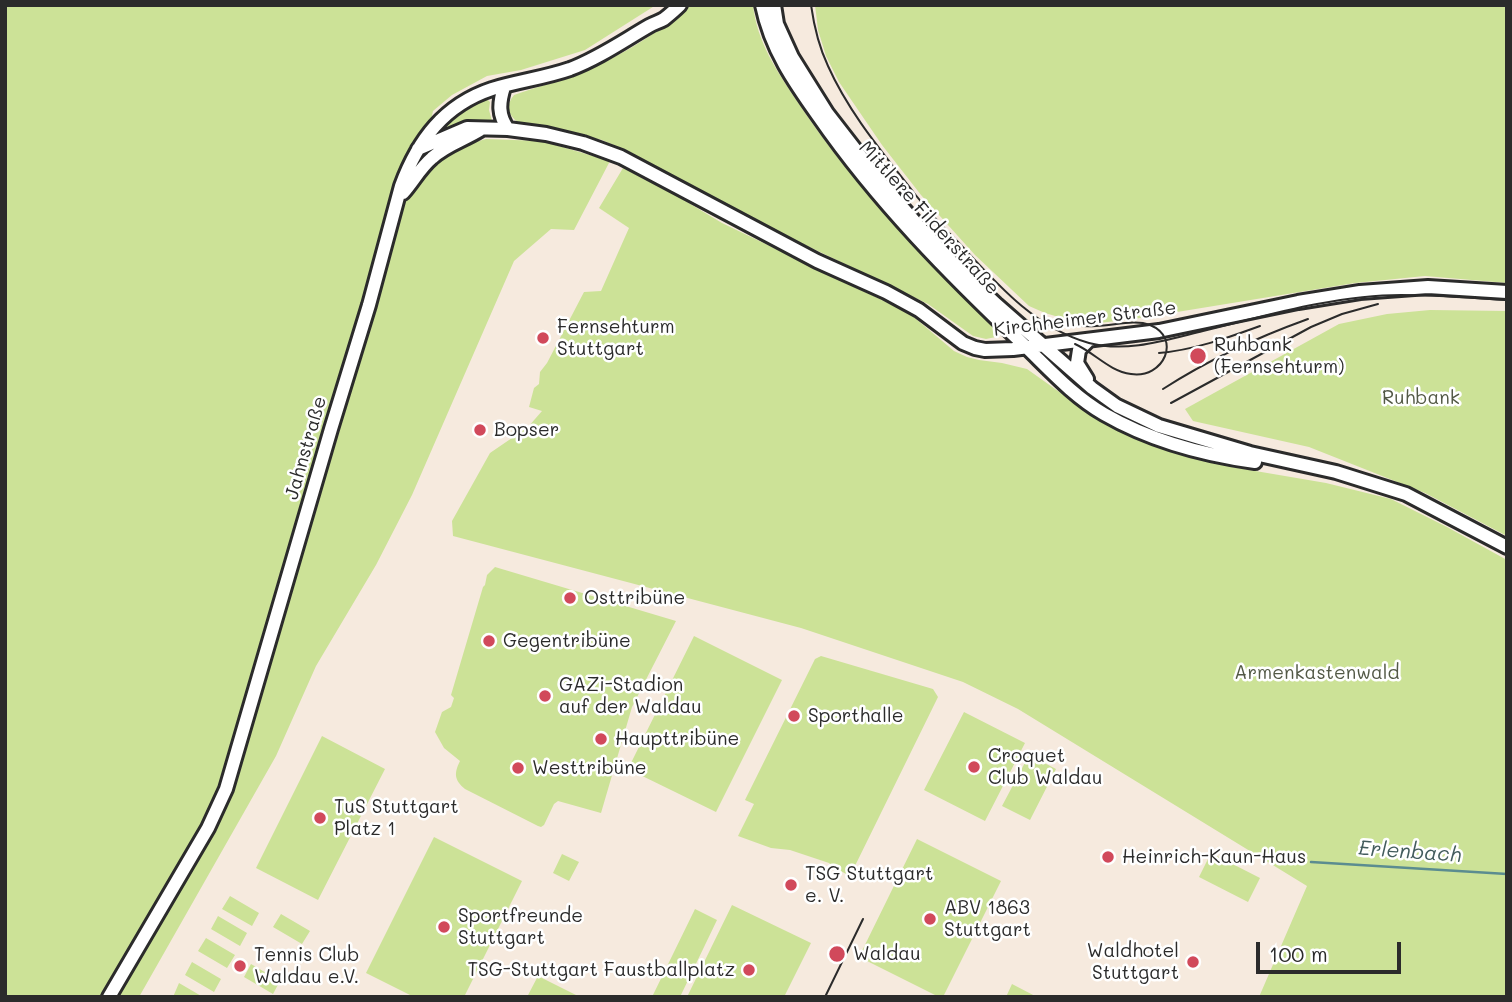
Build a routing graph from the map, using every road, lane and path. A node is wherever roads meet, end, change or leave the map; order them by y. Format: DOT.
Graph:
graph roads {
  1 [pos="669,5"];
  2 [pos="680,5"];
  3 [pos="762,5"];
  4 [pos="774,5"];
  5 [pos="650,25"];
  6 [pos="504,87"];
  7 [pos="508,129"];
  8 [pos="480,130"];
  9 [pos="417,149"];
  10 [pos="398,200"];
  11 [pos="1507,292"];
  12 [pos="1089,340"];
  13 [pos="1042,345"];
  14 [pos="1026,347"];
  15 [pos="1092,388"];
  16 [pos="1159,426"];
  17 [pos="1134,429"];
  18 [pos="1318,467"];
  19 [pos="1507,547"];
  20 [pos="109,997"];
  1 -- 5 [label="main road, Jahnstraße"];
  2 -- 5 [label="main road, Jahnstraße"];
  3 -- 14 [label="main road, Mittlere Filderstraße"];
  4 -- 13 [label="main road, Mittlere Filderstraße"];
  5 -- 6 [label="main road, Jahnstraße"];
  6 -- 7 [label="main road"];
  6 -- 9 [label="main road, Jahnstraße"];
  7 -- 8 [label="main road, Kirchheimer Straße"];
  7 -- 14 [label="main road, Kirchheimer Straße"];
  8 -- 9 [label="main road, Kirchheimer Straße"];
  8 -- 10 [label="main road, Kirchheimer Straße"];
  9 -- 10 [label="main road, Jahnstraße"];
  10 -- 20 [label="main road, Jahnstraße"];
  11 -- 12 [label="main road, Kirchheimer Straße"];
  12 -- 13 [label="main road, Kirchheimer Straße"];
  12 -- 15 [label="main road"];
  13 -- 14 [label="main road, Kirchheimer Straße"];
  13 -- 15 [label="main road, Mittlere Filderstraße"];
  14 -- 17 [label="main road, Mittlere Filderstraße"];
  15 -- 16 [label="main road, Mittlere Filderstraße"];
  16 -- 17 [label="main road"];
  16 -- 18 [label="main road, Mittlere Filderstraße"];
  17 -- 18 [label="main road, Mittlere Filderstraße"];
  18 -- 19 [label="main road, Mittlere Filderstraße"];
}
